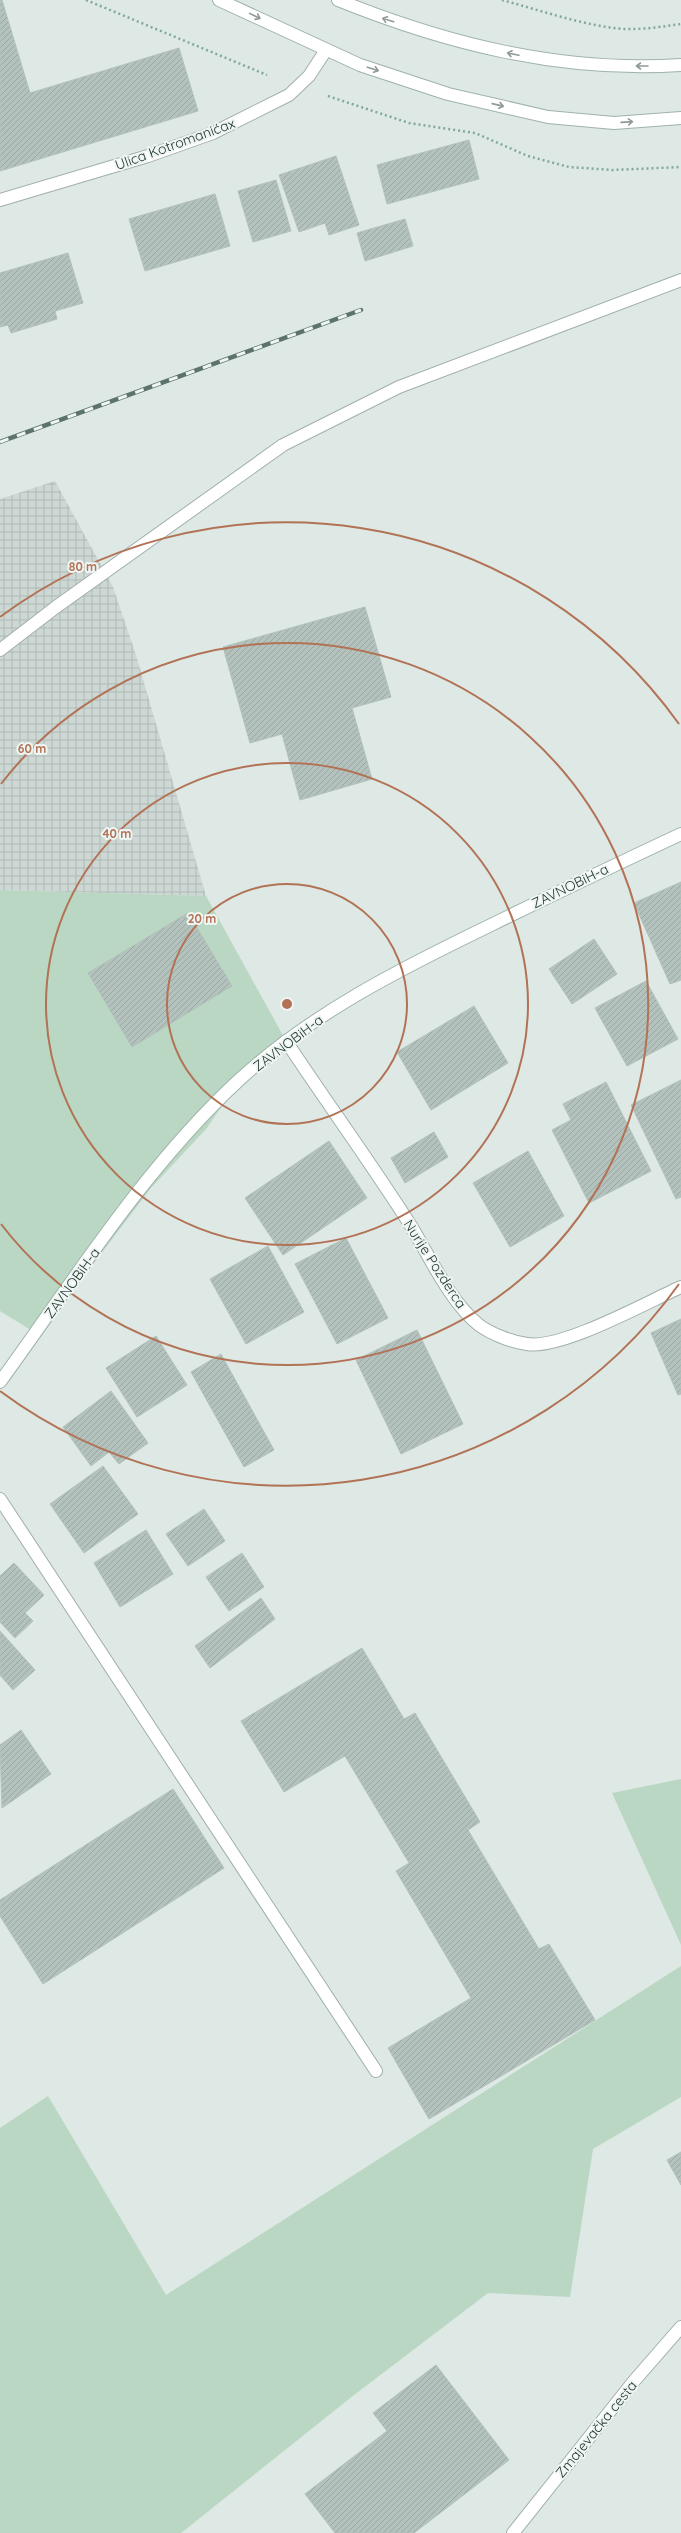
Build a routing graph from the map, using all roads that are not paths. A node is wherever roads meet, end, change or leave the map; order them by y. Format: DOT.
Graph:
graph roads {
  1 [pos="219,0"];
  2 [pos="338,0"];
  3 [pos="326,50"];
  4 [pos="681,65"];
  5 [pos="681,118"];
  6 [pos="0,200"];
  7 [pos="681,280"];
  8 [pos="0,650"];
  9 [pos="681,834"];
  10 [pos="286,1041"];
  11 [pos="681,1287"];
  12 [pos="0,1382"];
  13 [pos="0,1499"];
  14 [pos="376,2071"];
  15 [pos="680,2331"];
  16 [pos="513,2533"];
  1 -- 3 [label="street, one-way"];
  4 -- 2 [label="street, one-way"];
  3 -- 5 [label="street, one-way"];
  3 -- 6 [label="street, Ulica Kotromanićax"];
  7 -- 8 [label="street"];
  9 -- 10 [label="street, ZAVNOBiH-a"];
  10 -- 11 [label="street, Nurije Pozderca"];
  10 -- 12 [label="street, ZAVNOBiH-a"];
  13 -- 14 [label="street"];
  15 -- 16 [label="street, Zmajevačka cesta"];
}
